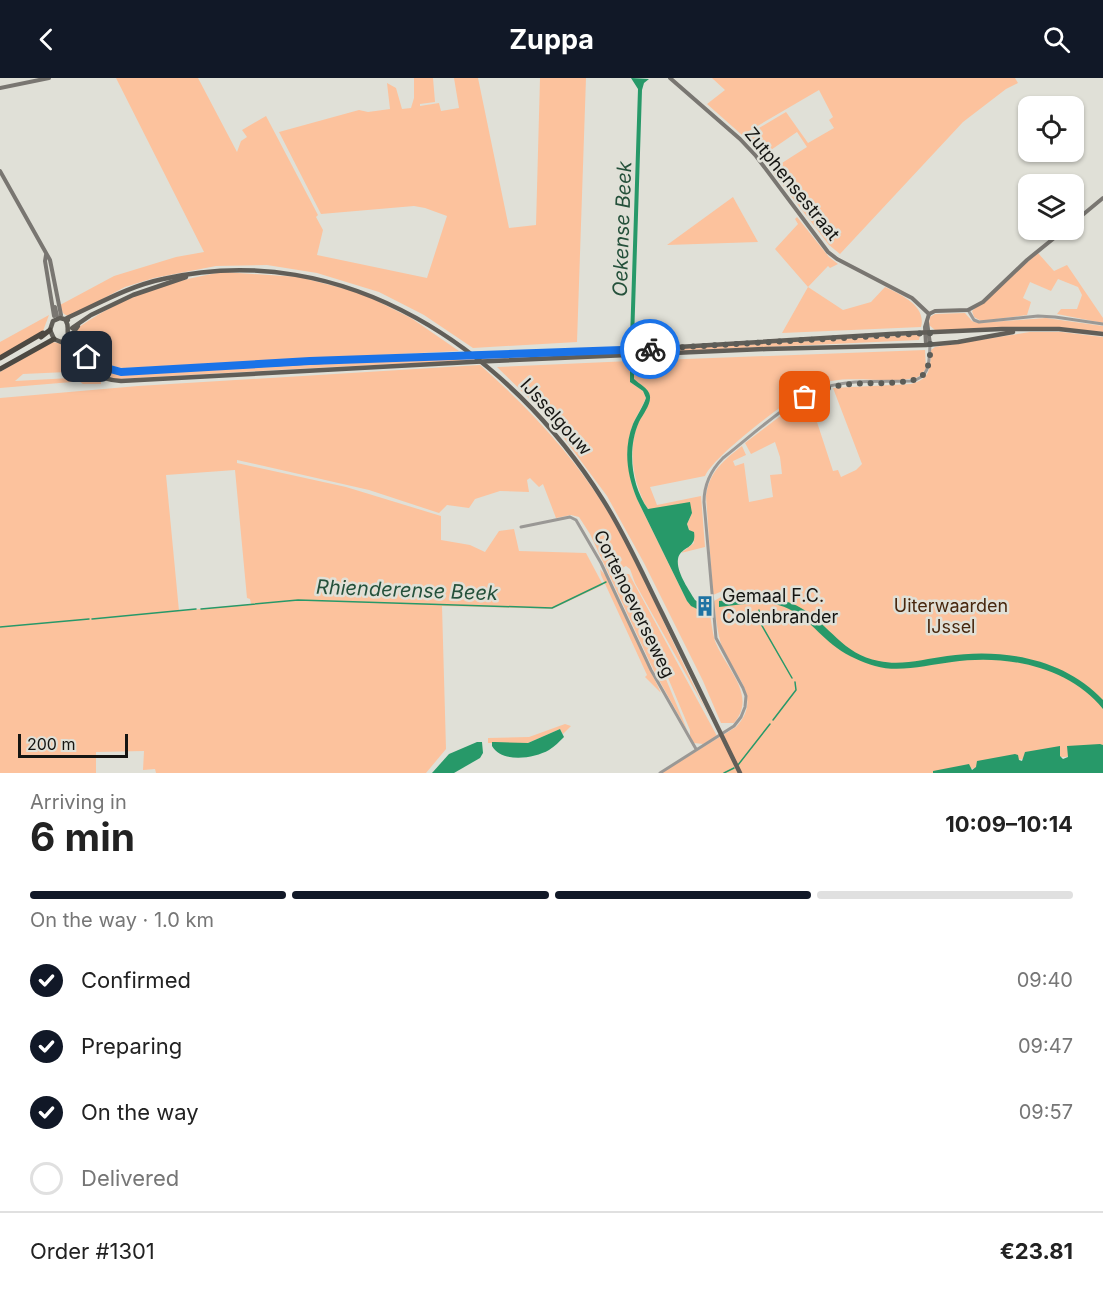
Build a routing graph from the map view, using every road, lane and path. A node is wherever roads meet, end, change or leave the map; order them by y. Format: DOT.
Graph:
graph roads {
  1 [pos="49,78"];
  2 [pos="670,78"];
  3 [pos="0,88"];
  4 [pos="0,171"];
  5 [pos="1103,198"];
  6 [pos="1084,214"];
  7 [pos="1052,240"];
  8 [pos="46,254"];
  9 [pos="209,272"];
  10 [pos="968,310"];
  11 [pos="929,314"];
  12 [pos="56,317"];
  13 [pos="68,319"];
  14 [pos="1103,324"];
  15 [pos="74,327"];
  16 [pos="1019,330"];
  17 [pos="46,332"];
  18 [pos="927,333"];
  19 [pos="1103,334"];
  20 [pos="71,336"];
  21 [pos="54,338"];
  22 [pos="64,341"];
  23 [pos="928,344"];
  24 [pos="637,352"];
  25 [pos="630,353"];
  26 [pos="0,358"];
  27 [pos="0,369"];
  28 [pos="521,526"];
  29 [pos="696,750"];
  30 [pos="660,773"];
  31 [pos="740,773"];
  1 -- 3 [label="street"];
  2 -- 11 [label="street, Zutphensestraat"];
  4 -- 8 [label="street"];
  5 -- 6 [label="street"];
  7 -- 10 [label="street"];
  8 -- 12 [label="street"];
  8 -- 12 [label="street"];
  9 -- 13 [label="main road, IJsselgouw"];
  9 -- 15 [label="main road, IJsselgouw"];
  9 -- 31 [label="main road, IJsselgouw"];
  10 -- 11 [label="street"];
  10 -- 14 [label="street"];
  11 -- 18 [label="street"];
  12 -- 13 [label="main road"];
  12 -- 17 [label="main road"];
  12 -- 21 [label="main road"];
  13 -- 15 [label="main road"];
  13 -- 20 [label="main road"];
  15 -- 20 [label="main road"];
  16 -- 18 [label="main road"];
  16 -- 19 [label="main road"];
  16 -- 23 [label="main road"];
  17 -- 21 [label="main road"];
  17 -- 26 [label="highway"];
  18 -- 23 [label="street"];
  18 -- 24 [label="main road"];
  20 -- 21 [label="main road"];
  20 -- 22 [label="main road"];
  20 -- 25 [label="main road"];
  21 -- 22 [label="main road"];
  21 -- 27 [label="highway"];
  22 -- 25 [label="main road"];
  23 -- 24 [label="main road"];
  23 -- 29 [label="street"];
  24 -- 25 [label="main road"];
  28 -- 29 [label="street, Cortenoeverseweg"];
  29 -- 30 [label="street"];
}
